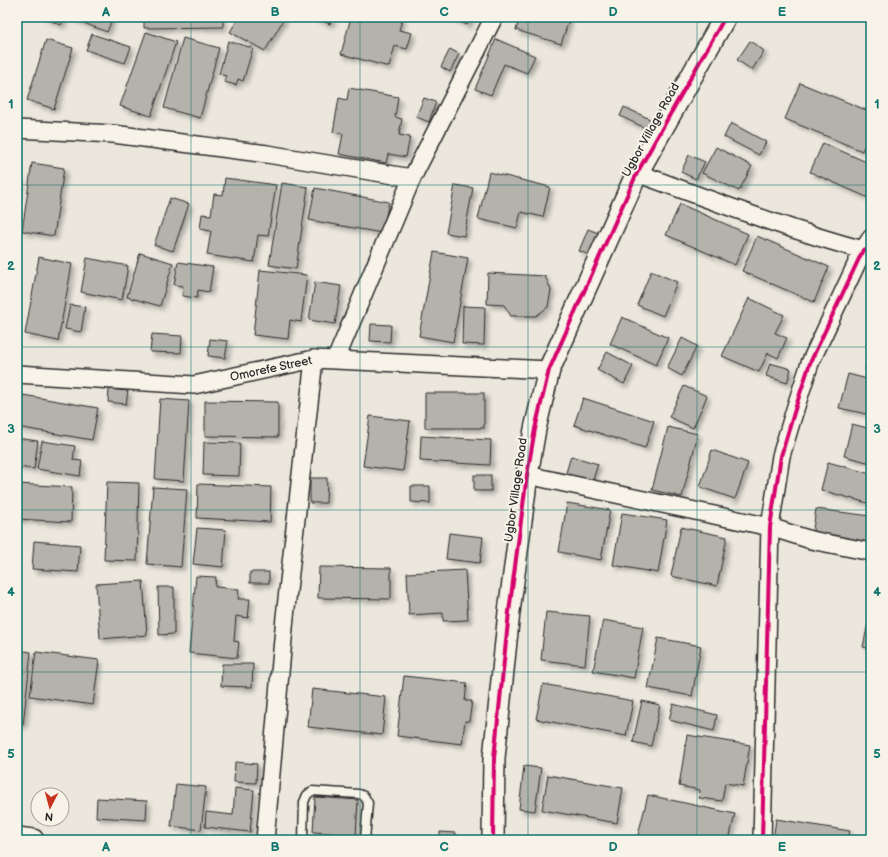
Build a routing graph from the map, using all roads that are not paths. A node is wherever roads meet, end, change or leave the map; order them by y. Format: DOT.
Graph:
graph roads {
  1 [pos="494,17"];
  2 [pos="724,17"];
  3 [pos="17,130"];
  4 [pos="637,173"];
  5 [pos="412,178"];
  6 [pos="868,247"];
  7 [pos="314,359"];
  8 [pos="336,359"];
  9 [pos="549,370"];
  10 [pos="17,374"];
  11 [pos="528,475"];
  12 [pos="770,528"];
  13 [pos="871,552"];
  14 [pos="17,838"];
  15 [pos="33,840"];
  16 [pos="265,840"];
  17 [pos="303,840"];
  18 [pos="365,840"];
  19 [pos="493,840"];
  20 [pos="762,840"];
  1 -- 5 [label="street"];
  2 -- 4 [label="street, Ugbor Village Road"];
  3 -- 5 [label="street"];
  4 -- 6 [label="street"];
  4 -- 9 [label="street, Ugbor Village Road"];
  5 -- 8 [label="street"];
  6 -- 12 [label="street"];
  7 -- 8 [label="street, Omorefe Street"];
  7 -- 10 [label="street, Omorefe Street"];
  7 -- 16 [label="street"];
  8 -- 9 [label="street, Omorefe Street"];
  9 -- 11 [label="street, Ugbor Village Road"];
  11 -- 12 [label="street"];
  11 -- 19 [label="street, Ugbor Village Road"];
  12 -- 13 [label="street"];
  12 -- 20 [label="street"];
  14 -- 15 [label="street"];
  17 -- 18 [label="lane"];
}
